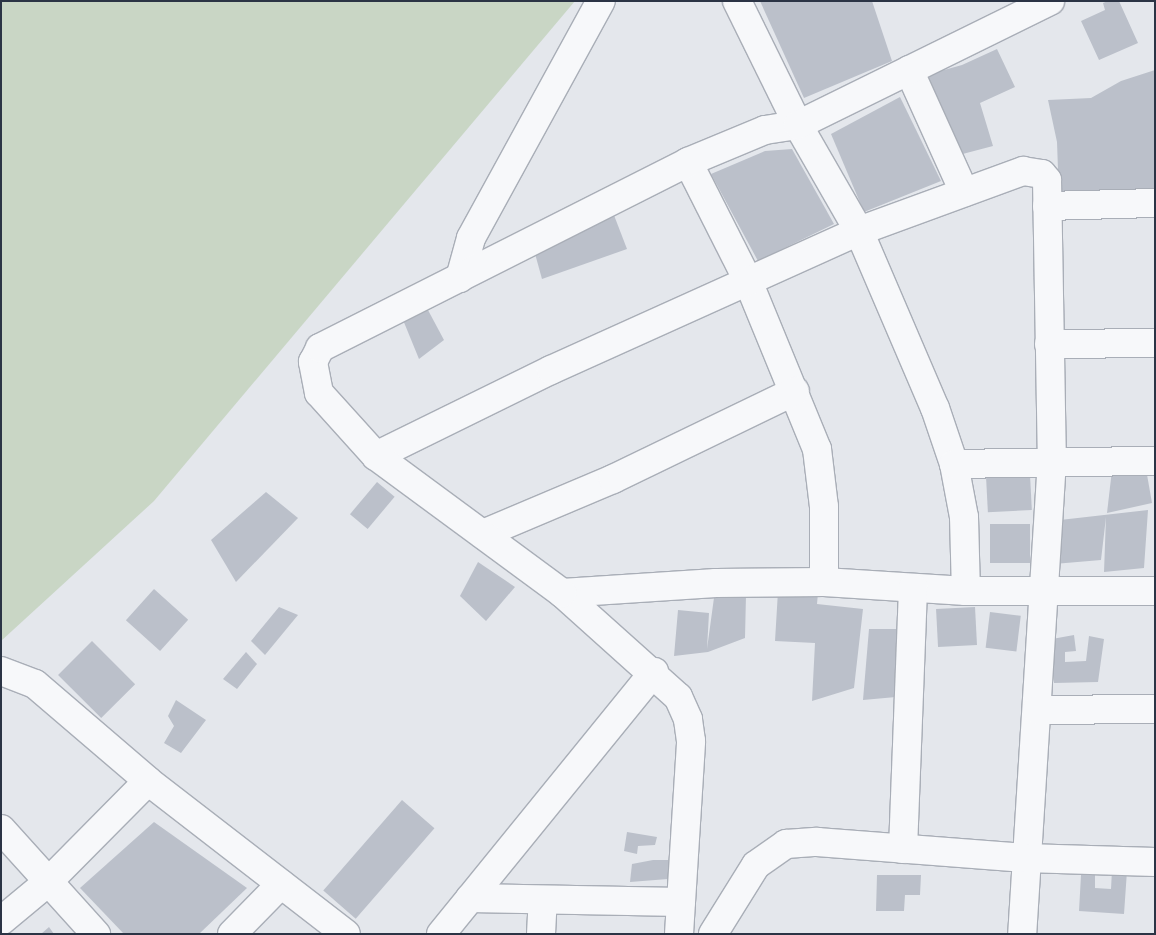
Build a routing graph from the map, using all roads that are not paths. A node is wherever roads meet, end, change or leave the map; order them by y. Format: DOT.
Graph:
graph roads {
  1 [pos="602,1"];
  2 [pos="737,1"];
  3 [pos="1050,1"];
  4 [pos="909,70"];
  5 [pos="798,125"];
  6 [pos="688,162"];
  7 [pos="964,192"];
  8 [pos="1155,203"];
  9 [pos="1047,206"];
  10 [pos="859,231"];
  11 [pos="460,278"];
  12 [pos="748,281"];
  13 [pos="1155,343"];
  14 [pos="1049,344"];
  15 [pos="795,391"];
  16 [pos="376,456"];
  17 [pos="1052,460"];
  18 [pos="1155,461"];
  19 [pos="954,464"];
  20 [pos="483,534"];
  21 [pos="824,582"];
  22 [pos="913,588"];
  23 [pos="1046,589"];
  24 [pos="966,591"];
  25 [pos="1155,591"];
  26 [pos="562,593"];
  27 [pos="1,671"];
  28 [pos="654,672"];
  29 [pos="1155,709"];
  30 [pos="1037,710"];
  31 [pos="148,781"];
  32 [pos="1,829"];
  33 [pos="903,849"];
  34 [pos="1025,858"];
  35 [pos="1155,862"];
  36 [pos="48,882"];
  37 [pos="281,884"];
  38 [pos="470,898"];
  39 [pos="543,901"];
  40 [pos="681,902"];
  41 [pos="1,921"];
  42 [pos="96,934"];
  43 [pos="232,934"];
  44 [pos="346,934"];
  45 [pos="441,934"];
  46 [pos="541,934"];
  47 [pos="679,934"];
  48 [pos="713,934"];
  49 [pos="1022,934"];
  1 -- 11 [label="street"];
  2 -- 5 [label="street"];
  3 -- 4 [label="street"];
  4 -- 5 [label="street"];
  4 -- 7 [label="street"];
  5 -- 6 [label="street"];
  5 -- 10 [label="street"];
  6 -- 11 [label="street"];
  6 -- 12 [label="street"];
  7 -- 9 [label="street"];
  7 -- 10 [label="street"];
  8 -- 9 [label="street"];
  9 -- 14 [label="street"];
  10 -- 12 [label="street"];
  10 -- 19 [label="street"];
  11 -- 16 [label="street"];
  12 -- 15 [label="street"];
  12 -- 16 [label="street"];
  13 -- 14 [label="street"];
  14 -- 17 [label="street"];
  15 -- 20 [label="street"];
  15 -- 21 [label="street"];
  16 -- 20 [label="street"];
  17 -- 18 [label="street"];
  17 -- 19 [label="street"];
  17 -- 23 [label="street"];
  19 -- 24 [label="street"];
  20 -- 26 [label="street"];
  21 -- 22 [label="street"];
  21 -- 26 [label="street"];
  22 -- 24 [label="street"];
  22 -- 33 [label="street"];
  23 -- 24 [label="street"];
  23 -- 25 [label="street"];
  23 -- 30 [label="street"];
  26 -- 28 [label="street"];
  27 -- 31 [label="street"];
  28 -- 38 [label="street"];
  28 -- 40 [label="street"];
  29 -- 30 [label="street"];
  30 -- 34 [label="street"];
  31 -- 36 [label="street"];
  31 -- 37 [label="street"];
  32 -- 36 [label="street"];
  33 -- 34 [label="street"];
  33 -- 48 [label="street"];
  34 -- 35 [label="street"];
  34 -- 49 [label="street"];
  36 -- 41 [label="street"];
  36 -- 42 [label="street"];
  37 -- 43 [label="street"];
  37 -- 44 [label="street"];
  38 -- 39 [label="street"];
  38 -- 45 [label="street"];
  39 -- 40 [label="street"];
  39 -- 46 [label="street"];
  40 -- 47 [label="street"];
}
